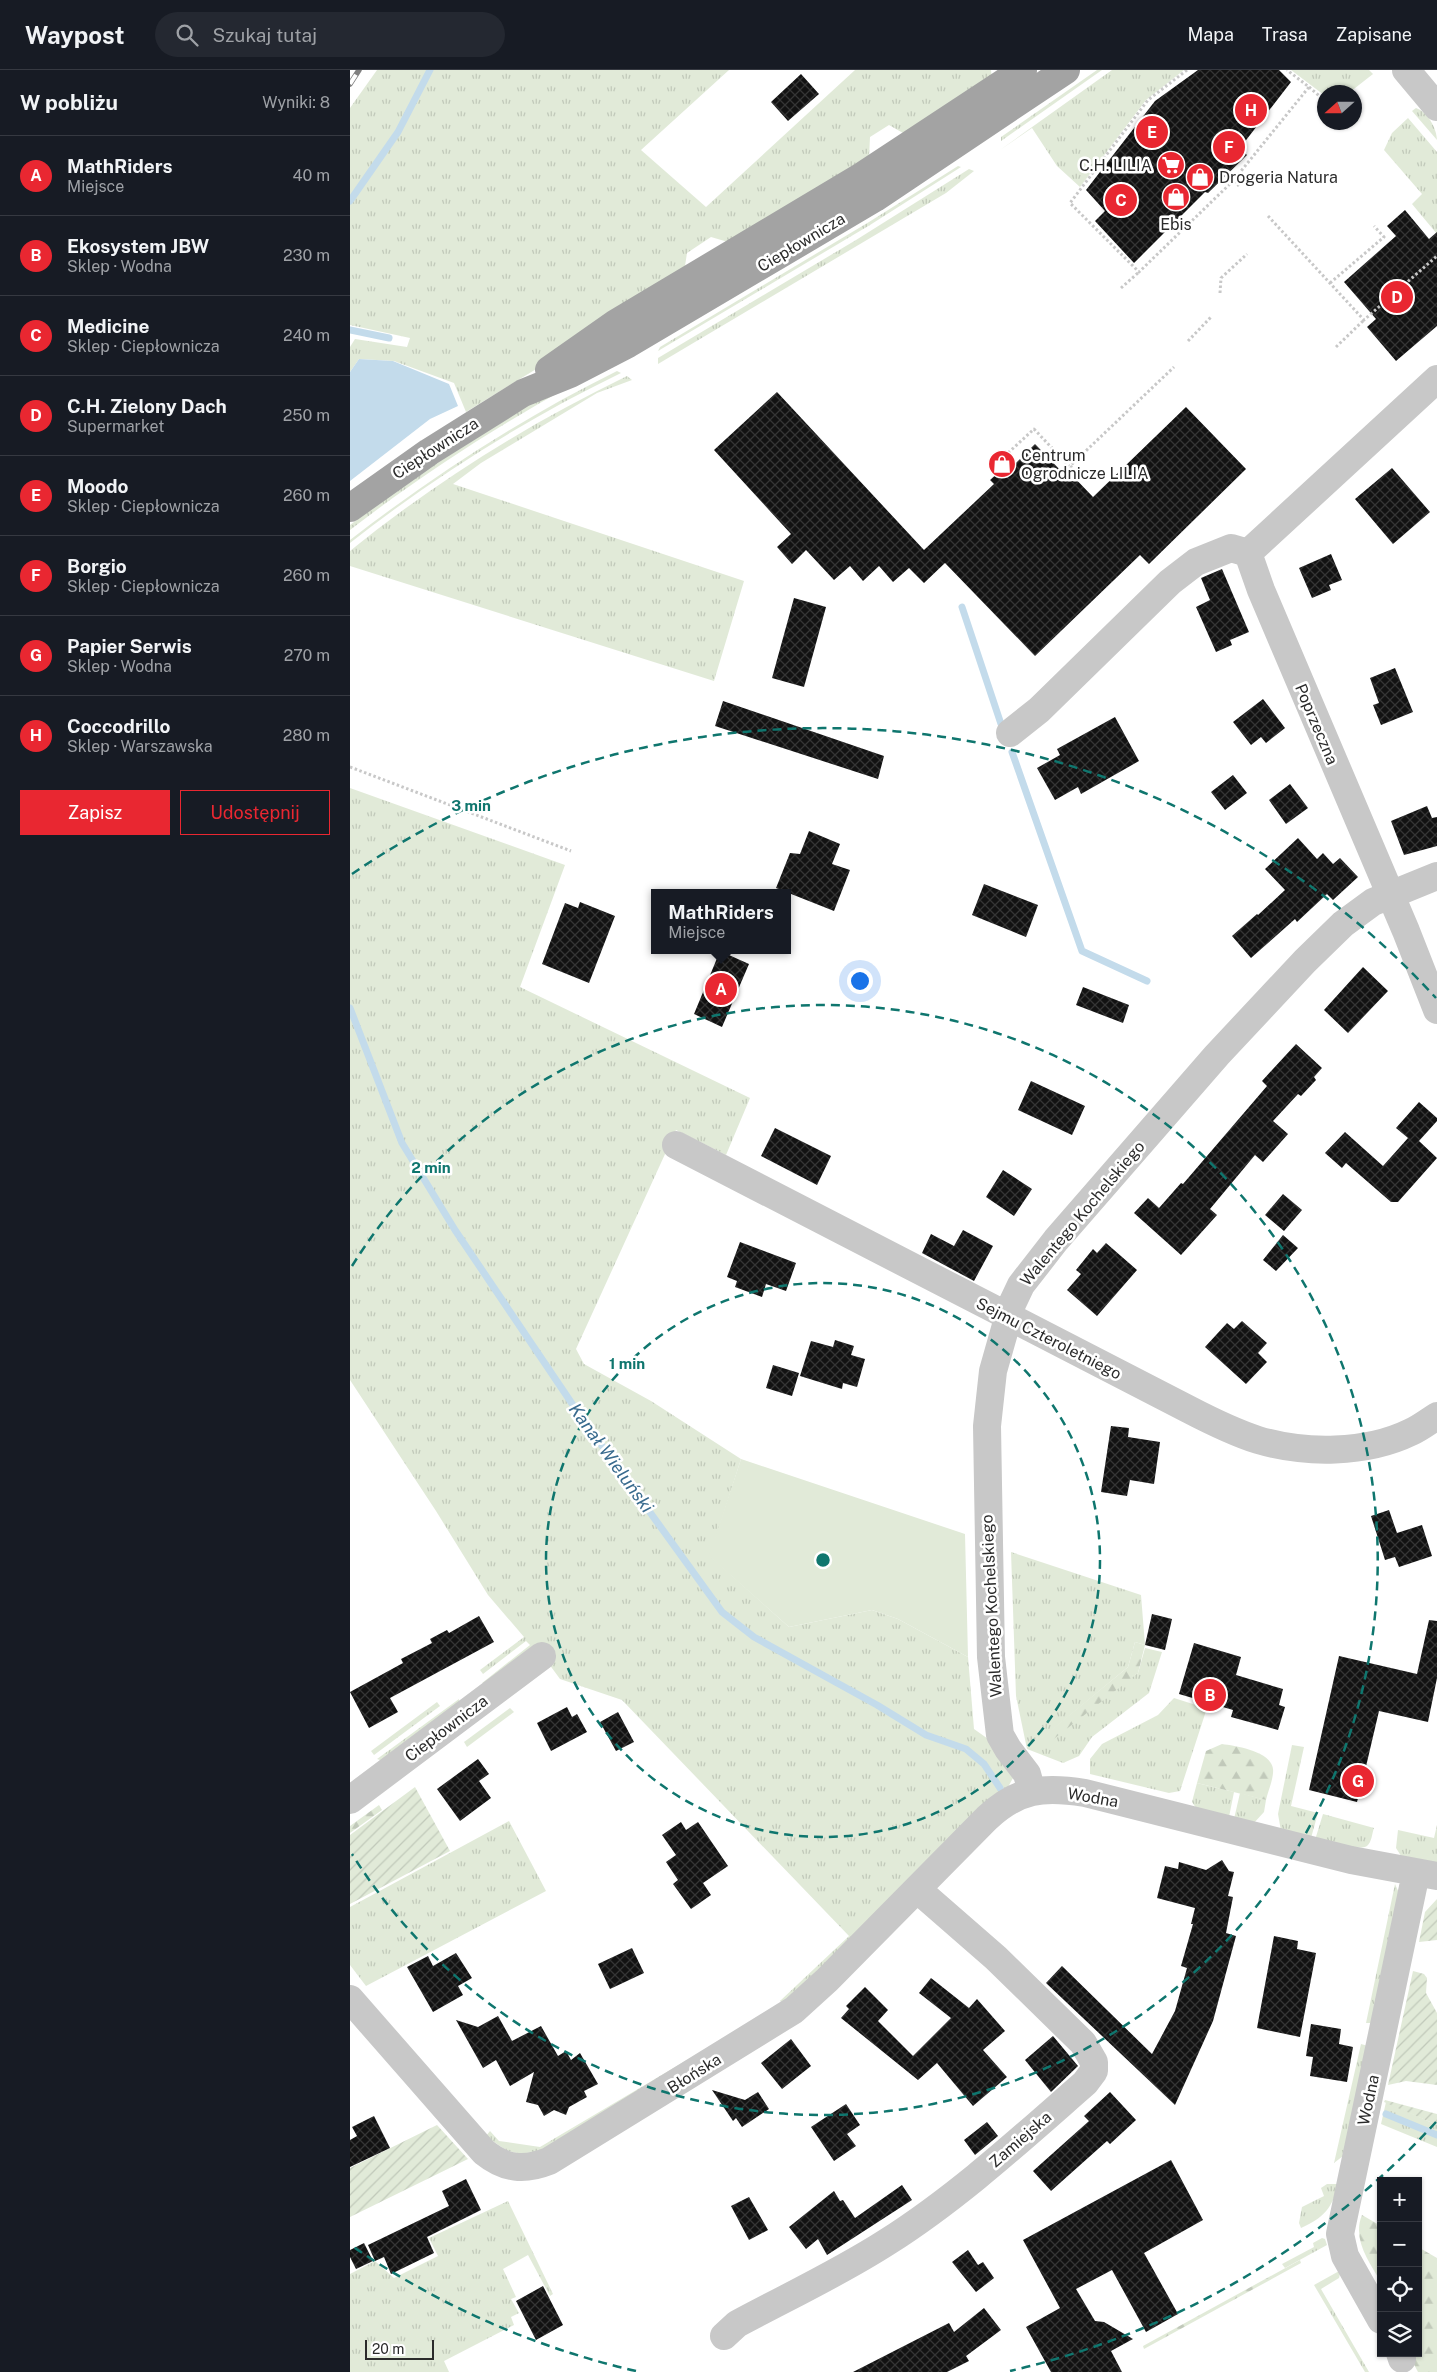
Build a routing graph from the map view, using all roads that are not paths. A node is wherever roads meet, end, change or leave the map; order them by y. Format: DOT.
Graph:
graph roads {
  1 [pos="1023,70"];
  2 [pos="1066,70"];
  3 [pos="1406,70"];
  4 [pos="1437,107"];
  5 [pos="1437,379"];
  6 [pos="523,393"];
  7 [pos="350,508"];
  8 [pos="1248,552"];
  9 [pos="1010,733"];
  10 [pos="1437,876"];
  11 [pos="1389,894"];
  12 [pos="1437,1010"];
  13 [pos="676,1145"];
  14 [pos="1007,1317"];
  15 [pos="1437,1416"];
  16 [pos="542,1656"];
  17 [pos="1032,1792"];
  18 [pos="350,1800"];
  19 [pos="1427,1874"];
  20 [pos="918,1890"];
  21 [pos="350,1999"];
  22 [pos="1377,2313"];
  23 [pos="724,2336"];
  1 -- 6 [label="main road, Ciepłownicza"];
  2 -- 6 [label="main road, Ciepłownicza"];
  3 -- 4 [label="street"];
  5 -- 8 [label="street"];
  6 -- 7 [label="main road, Ciepłownicza"];
  8 -- 9 [label="street"];
  8 -- 11 [label="street, Poprzeczna"];
  10 -- 11 [label="street, Walentego Kochelskiego"];
  11 -- 12 [label="street"];
  11 -- 14 [label="street, Walentego Kochelskiego"];
  13 -- 14 [label="street, Sejmu Czteroletniego"];
  14 -- 15 [label="street, Sejmu Czteroletniego"];
  14 -- 17 [label="street, Walentego Kochelskiego"];
  16 -- 18 [label="street, Ciepłownicza"];
  17 -- 19 [label="street, Wodna"];
  17 -- 20 [label="street, Błońska"];
  19 -- 22 [label="street, Wodna"];
  20 -- 21 [label="street, Błońska"];
  20 -- 23 [label="street, Zamiejska"];
}
